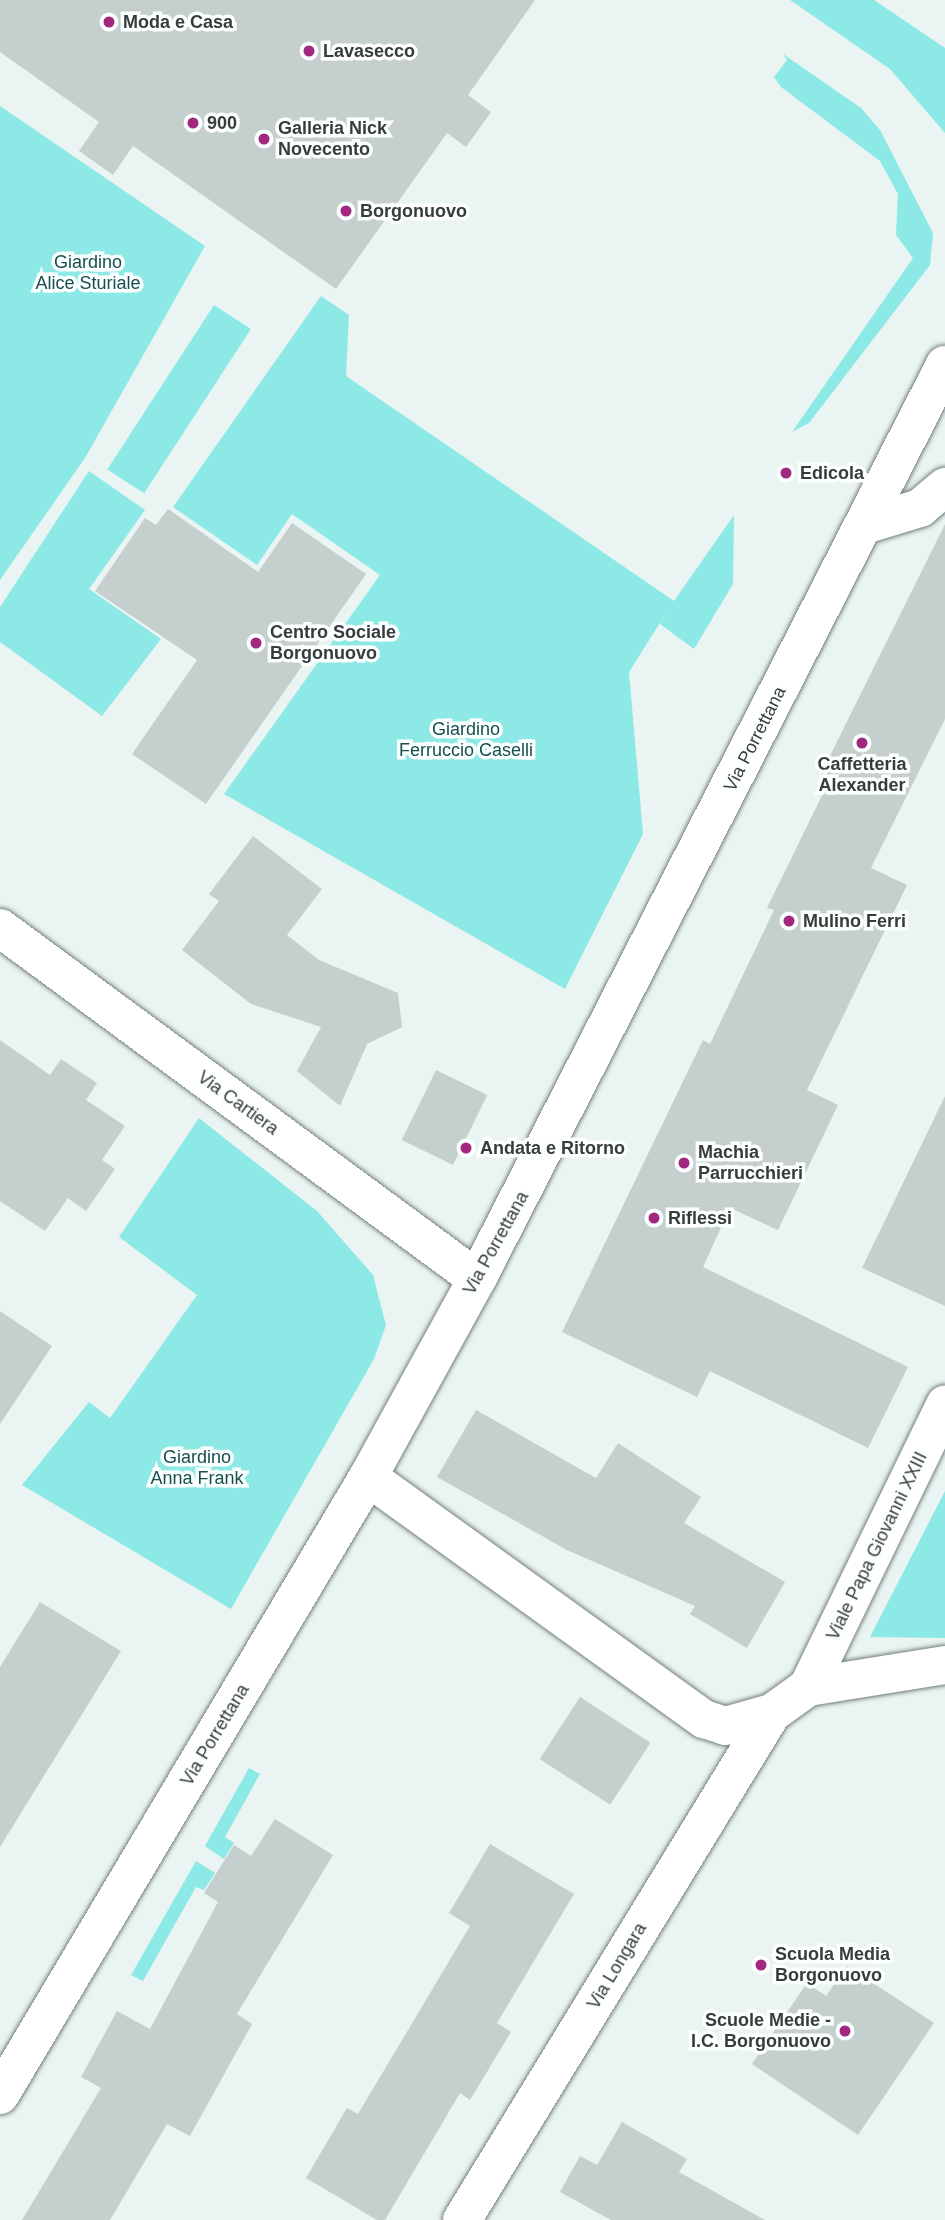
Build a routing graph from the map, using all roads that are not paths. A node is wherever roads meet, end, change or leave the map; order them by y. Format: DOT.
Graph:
graph roads {
  1 [pos="945,365"];
  2 [pos="945,487"];
  3 [pos="863,525"];
  4 [pos="0,928"];
  5 [pos="477,1279"];
  6 [pos="945,1405"];
  7 [pos="368,1477"];
  8 [pos="945,1665"];
  9 [pos="808,1687"];
  10 [pos="772,1713"];
  11 [pos="0,2095"];
  12 [pos="462,2220"];
  1 -- 3 [label="street, Via Porrettana"];
  2 -- 3 [label="street"];
  3 -- 5 [label="street, Via Porrettana"];
  4 -- 5 [label="street, Via Cartiera"];
  5 -- 7 [label="street, Via Porrettana"];
  6 -- 9 [label="street, Viale Papa Giovanni XXIII"];
  7 -- 10 [label="street, Via Longara"];
  7 -- 11 [label="street, Via Porrettana"];
  8 -- 9 [label="street"];
  9 -- 10 [label="street, Via Longara"];
  10 -- 12 [label="street, Via Longara"];
}
